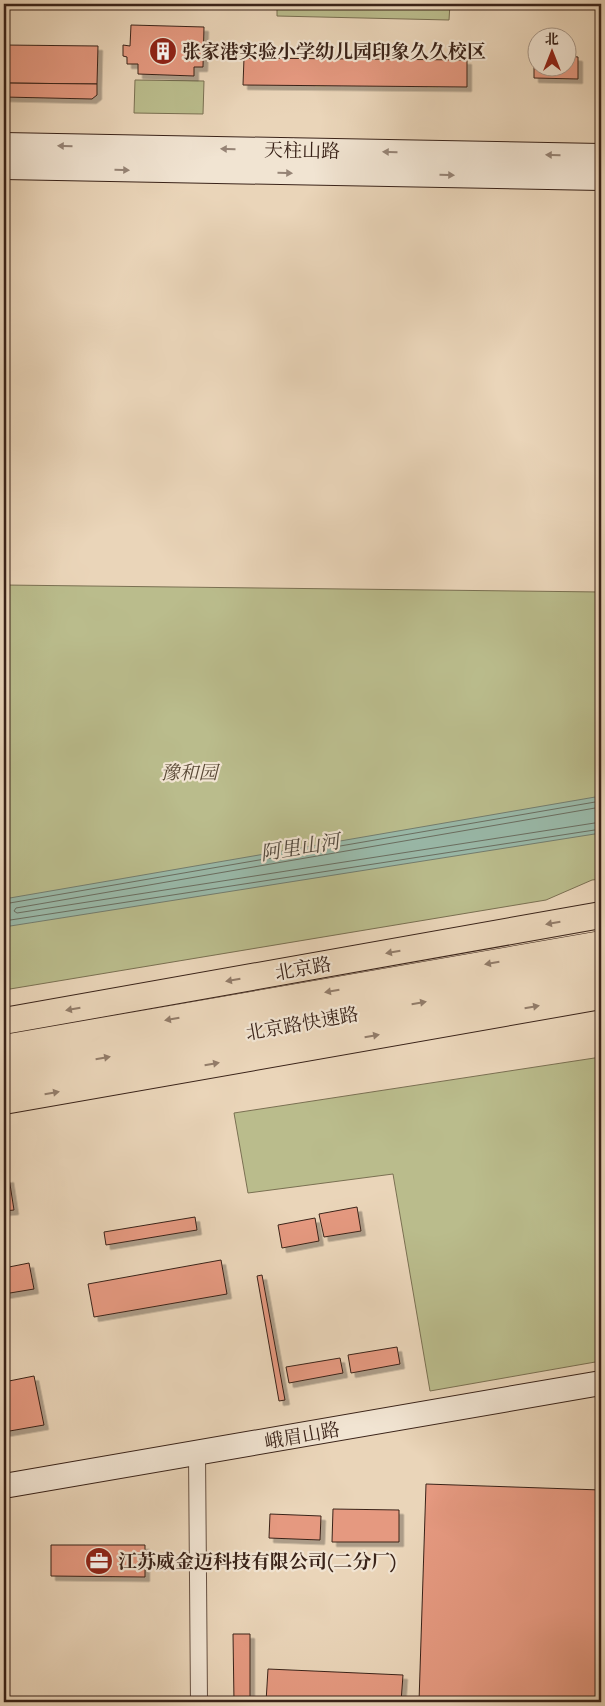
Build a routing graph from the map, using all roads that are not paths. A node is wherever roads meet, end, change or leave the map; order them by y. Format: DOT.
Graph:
graph roads {
  1 [pos="4,145"];
  2 [pos="601,156"];
  3 [pos="4,168"];
  4 [pos="601,178"];
  5 [pos="601,914"];
  6 [pos="601,945"];
  7 [pos="542,968"];
  8 [pos="601,971"];
  9 [pos="601,996"];
  10 [pos="4,1021"];
  11 [pos="4,1049"];
  12 [pos="4,1076"];
  13 [pos="4,1101"];
  14 [pos="601,1383"];
  15 [pos="197,1453"];
  16 [pos="4,1486"];
  17 [pos="199,1702"];
  2 -- 1 [label="street, 天柱山路, one-way"];
  3 -- 4 [label="street, 天柱山路, one-way"];
  5 -- 10 [label="main road, 北京路, one-way"];
  6 -- 7 [label="highway, 北京路快速路"];
  7 -- 8 [label="highway, 北京路快速路"];
  7 -- 11 [label="highway, 北京路快速路, one-way"];
  12 -- 7 [label="highway, 北京路快速路, one-way"];
  13 -- 9 [label="main road, one-way"];
  14 -- 15 [label="street, 峨眉山路"];
  15 -- 16 [label="street, 峨眉山路"];
  15 -- 17 [label="street"];
}
